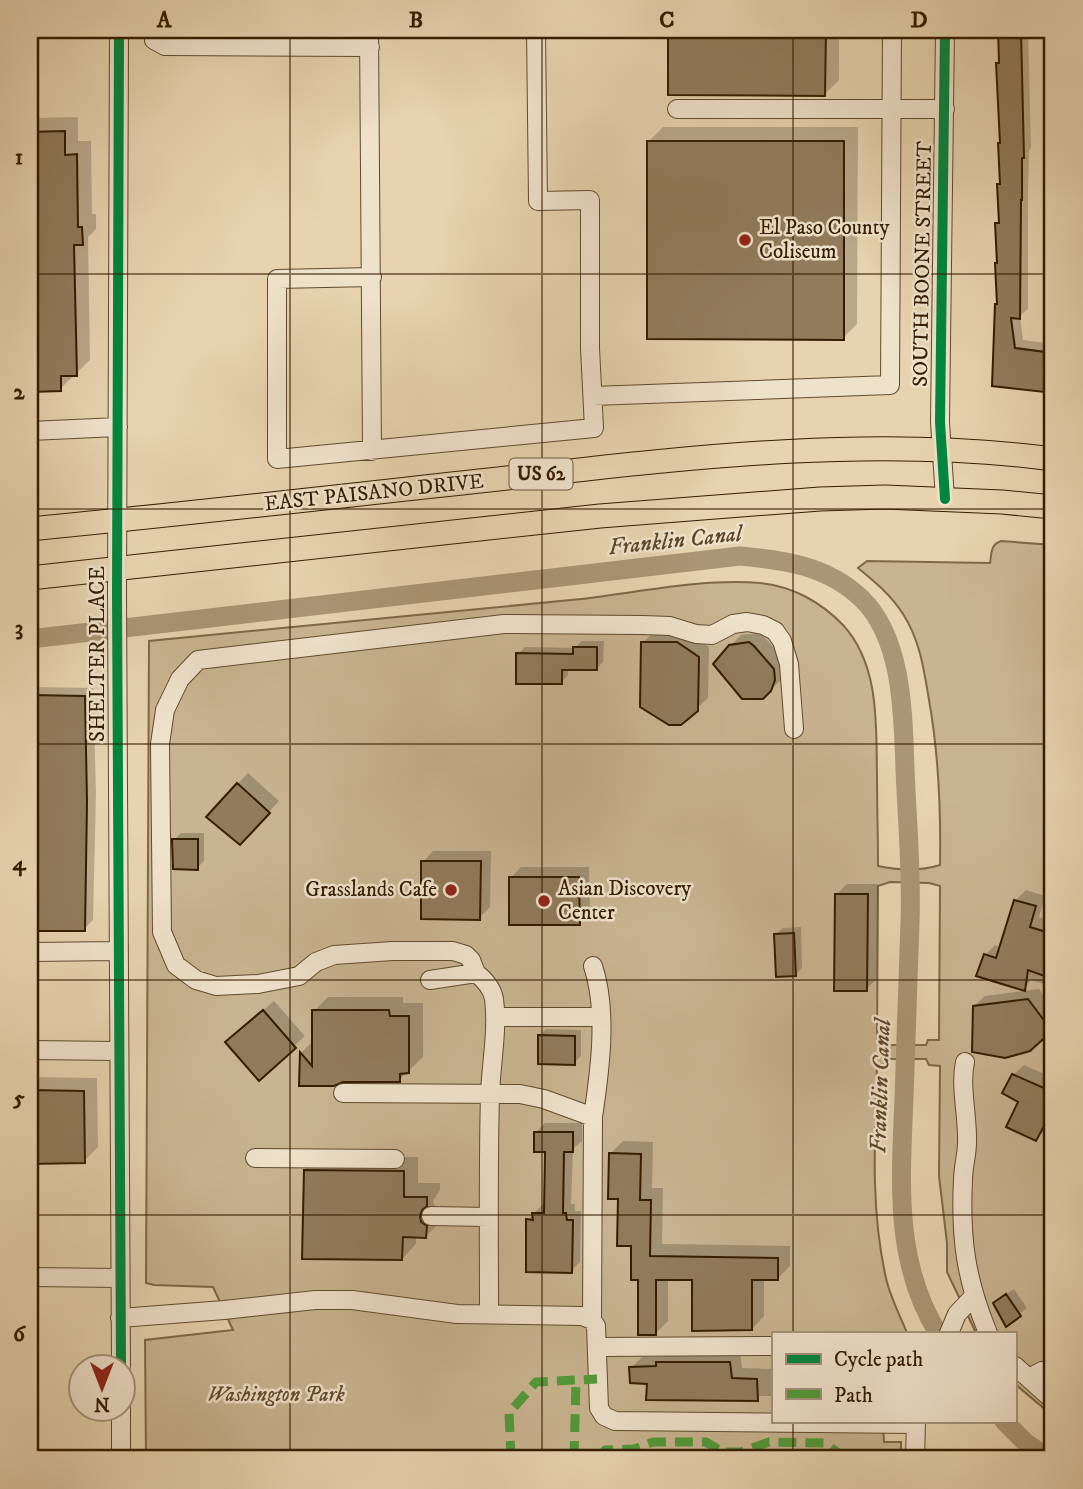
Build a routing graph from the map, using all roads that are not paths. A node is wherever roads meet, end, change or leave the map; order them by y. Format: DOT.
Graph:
graph roads {
  1 [pos="119,30"];
  2 [pos="154,30"];
  3 [pos="536,30"];
  4 [pos="892,30"];
  5 [pos="945,30"];
  6 [pos="370,38"];
  7 [pos="677,109"];
  8 [pos="892,109"];
  9 [pos="945,109"];
  10 [pos="372,277"];
  11 [pos="593,396"];
  12 [pos="118,427"];
  13 [pos="30,431"];
  14 [pos="942,450"];
  15 [pos="372,451"];
  16 [pos="1053,458"];
  17 [pos="946,499"];
  18 [pos="1053,507"];
  19 [pos="117,521"];
  20 [pos="30,529"];
  21 [pos="117,569"];
  22 [pos="30,578"];
  23 [pos="794,729"];
  24 [pos="118,951"];
  25 [pos="30,952"];
  26 [pos="593,966"];
  27 [pos="477,974"];
  28 [pos="430,980"];
  29 [pos="495,1017"];
  30 [pos="600,1017"];
  31 [pos="30,1051"];
  32 [pos="118,1051"];
  33 [pos="965,1062"];
  34 [pos="343,1093"];
  35 [pos="490,1093"];
  36 [pos="593,1117"];
  37 [pos="255,1158"];
  38 [pos="395,1159"];
  39 [pos="431,1216"];
  40 [pos="488,1217"];
  41 [pos="30,1277"];
  42 [pos="119,1278"];
  43 [pos="973,1297"];
  44 [pos="489,1314"];
  45 [pos="120,1318"];
  46 [pos="592,1320"];
  47 [pos="949,1332"];
  48 [pos="988,1332"];
  49 [pos="772,1346"];
  50 [pos="597,1347"];
  51 [pos="121,1352"];
  52 [pos="1016,1367"];
  53 [pos="1053,1370"];
  54 [pos="1029,1378"];
  55 [pos="1053,1400"];
  56 [pos="121,1422"];
  57 [pos="772,1422"];
  58 [pos="916,1422"];
  59 [pos="121,1459"];
  60 [pos="915,1459"];
  1 -- 12 [label="street, SHELTER PLACE"];
  2 -- 6 [label="street"];
  3 -- 11 [label="street"];
  4 -- 8 [label="street"];
  5 -- 9 [label="street, SOUTH BOONE STREET"];
  6 -- 10 [label="street"];
  7 -- 8 [label="street"];
  8 -- 9 [label="street"];
  8 -- 11 [label="street"];
  9 -- 14 [label="street, SOUTH BOONE STREET"];
  10 -- 15 [label="street"];
  10 -- 15 [label="street"];
  11 -- 15 [label="street"];
  12 -- 13 [label="street"];
  12 -- 19 [label="street, SHELTER PLACE"];
  14 -- 16 [label="main road, EAST PAISANO DRIVE / US 62"];
  14 -- 17 [label="street, SOUTH BOONE STREET"];
  14 -- 19 [label="main road, EAST PAISANO DRIVE / US 62"];
  17 -- 18 [label="main road, US 62"];
  17 -- 21 [label="main road, US 62"];
  19 -- 20 [label="main road, EAST PAISANO DRIVE / US 62"];
  19 -- 21 [label="street, SHELTER PLACE"];
  21 -- 22 [label="main road, US 62"];
  21 -- 24 [label="street, SHELTER PLACE"];
  23 -- 27 [label="street"];
  24 -- 25 [label="street"];
  24 -- 32 [label="street, SHELTER PLACE"];
  26 -- 30 [label="street"];
  27 -- 28 [label="street"];
  27 -- 29 [label="street"];
  29 -- 30 [label="street"];
  29 -- 35 [label="street"];
  30 -- 36 [label="street"];
  31 -- 32 [label="street"];
  32 -- 42 [label="street, SHELTER PLACE"];
  33 -- 43 [label="street"];
  34 -- 35 [label="street"];
  35 -- 36 [label="street"];
  35 -- 40 [label="street"];
  36 -- 46 [label="street"];
  37 -- 38 [label="street"];
  39 -- 40 [label="street"];
  40 -- 44 [label="street"];
  41 -- 42 [label="street"];
  42 -- 45 [label="street, SHELTER PLACE"];
  43 -- 47 [label="street"];
  43 -- 48 [label="street"];
  44 -- 45 [label="street"];
  44 -- 46 [label="street"];
  45 -- 51 [label="street, SHELTER PLACE"];
  46 -- 50 [label="street"];
  49 -- 50 [label="street"];
  50 -- 57 [label="street"];
  52 -- 54 [label="street"];
  53 -- 54 [label="street"];
  54 -- 55 [label="street"];
  56 -- 59 [label="street"];
  58 -- 60 [label="street"];
}
